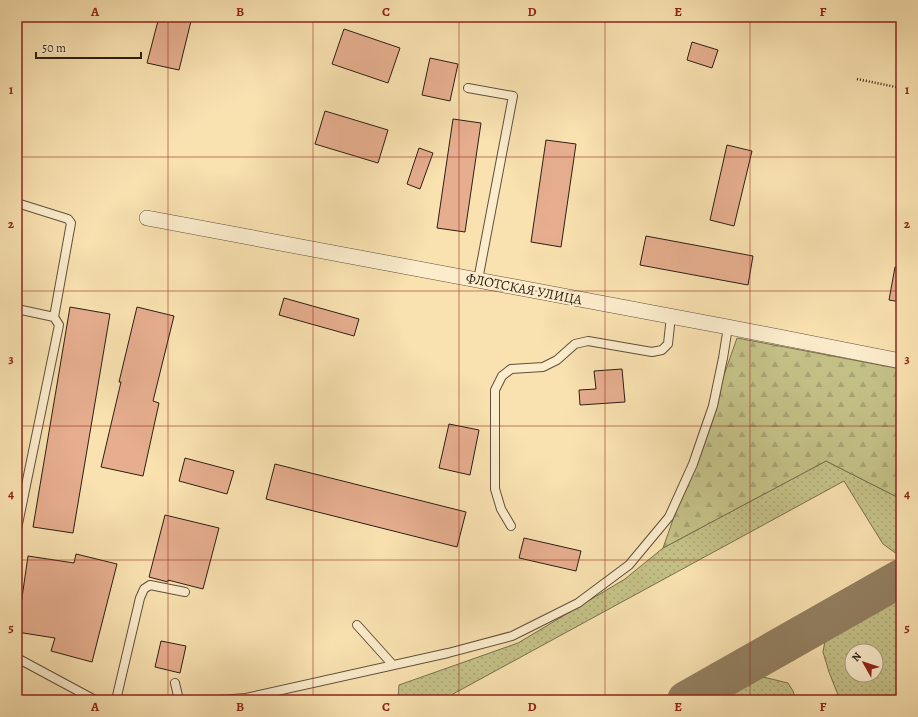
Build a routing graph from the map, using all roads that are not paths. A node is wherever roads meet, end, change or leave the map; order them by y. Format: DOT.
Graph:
graph roads {
  1 [pos="468,88"];
  2 [pos="17,203"];
  3 [pos="147,218"];
  4 [pos="478,280"];
  5 [pos="17,309"];
  6 [pos="671,316"];
  7 [pos="54,317"];
  8 [pos="728,327"];
  9 [pos="901,361"];
  10 [pos="511,526"];
  11 [pos="17,529"];
  12 [pos="184,592"];
  13 [pos="357,625"];
  14 [pos="17,658"];
  15 [pos="393,666"];
  16 [pos="175,682"];
  17 [pos="95,700"];
  18 [pos="116,700"];
  19 [pos="179,700"];
  20 [pos="218,700"];
  1 -- 4 [label="lane"];
  2 -- 7 [label="lane"];
  3 -- 4 [label="street, ФЛОТСКАЯ УЛИЦА"];
  4 -- 6 [label="street, ФЛОТСКАЯ УЛИЦА"];
  5 -- 7 [label="lane"];
  6 -- 8 [label="street, ФЛОТСКАЯ УЛИЦА"];
  6 -- 10 [label="lane"];
  7 -- 11 [label="lane"];
  8 -- 9 [label="street, ФЛОТСКАЯ УЛИЦА"];
  8 -- 15 [label="lane"];
  12 -- 18 [label="lane"];
  13 -- 15 [label="lane"];
  14 -- 17 [label="lane"];
  15 -- 20 [label="lane"];
  16 -- 19 [label="lane"];
}
